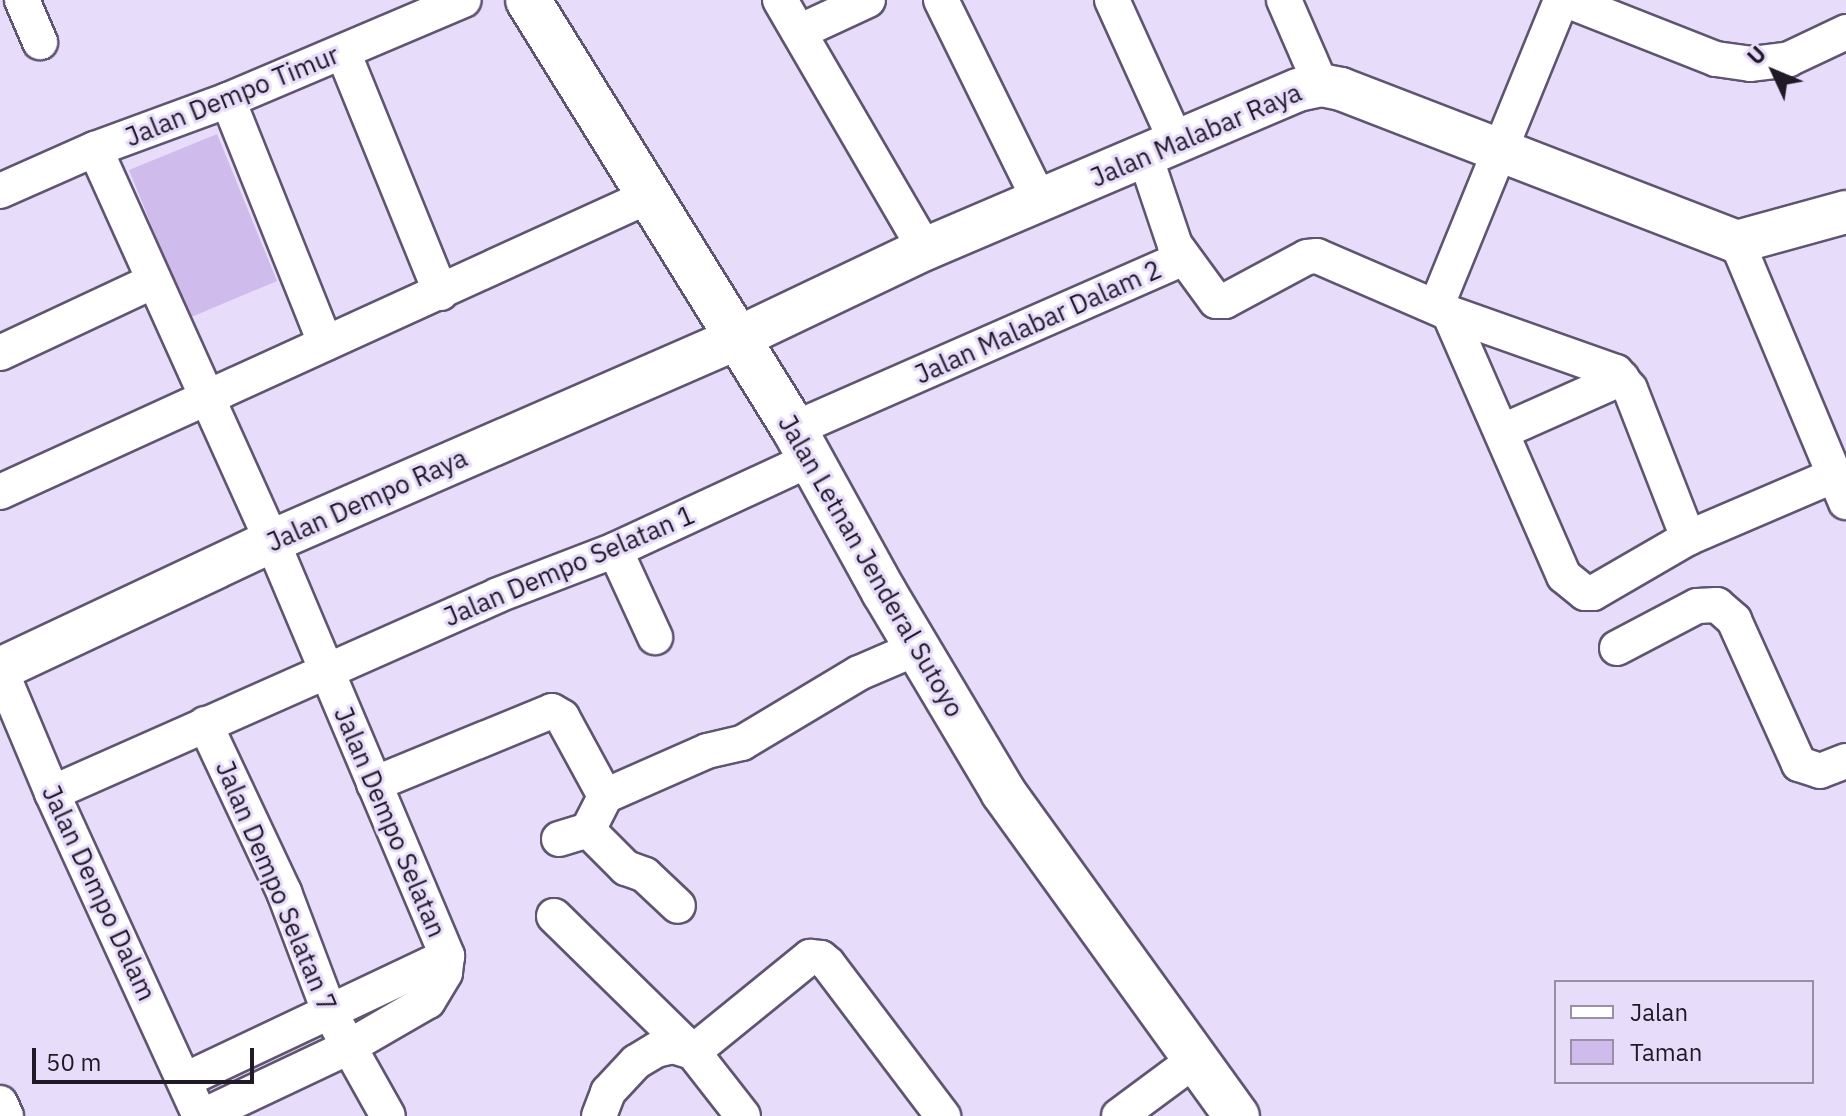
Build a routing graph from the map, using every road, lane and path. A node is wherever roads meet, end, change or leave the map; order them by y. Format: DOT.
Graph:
graph roads {
  1 [pos="22,0"];
  2 [pos="464,0"];
  3 [pos="528,0"];
  4 [pos="780,0"];
  5 [pos="868,0"];
  6 [pos="941,0"];
  7 [pos="1112,0"];
  8 [pos="1284,0"];
  9 [pos="1564,0"];
  10 [pos="799,32"];
  11 [pos="1846,32"];
  12 [pos="40,42"];
  13 [pos="343,52"];
  14 [pos="1321,85"];
  15 [pos="228,100"];
  16 [pos="1501,148"];
  17 [pos="95,149"];
  18 [pos="1161,149"];
  19 [pos="0,191"];
  20 [pos="649,196"];
  21 [pos="1040,201"];
  22 [pos="1846,212"];
  23 [pos="1737,242"];
  24 [pos="925,249"];
  25 [pos="1183,258"];
  26 [pos="154,281"];
  27 [pos="441,293"];
  28 [pos="1442,310"];
  29 [pos="738,338"];
  30 [pos="325,343"];
  31 [pos="0,353"];
  32 [pos="1622,378"];
  33 [pos="208,398"];
  34 [pos="1503,431"];
  35 [pos="802,444"];
  36 [pos="1840,488"];
  37 [pos="0,492"];
  38 [pos="1688,538"];
  39 [pos="272,541"];
  40 [pos="615,550"];
  41 [pos="655,637"];
  42 [pos="917,648"];
  43 [pos="1617,648"];
  44 [pos="0,669"];
  45 [pos="326,671"];
  46 [pos="205,724"];
  47 [pos="1846,761"];
  48 [pos="374,784"];
  49 [pos="52,793"];
  50 [pos="605,796"];
  51 [pos="678,906"];
  52 [pos="554,916"];
  53 [pos="447,956"];
  54 [pos="329,1011"];
  55 [pos="347,1048"];
  56 [pos="693,1052"];
  57 [pos="1196,1059"];
  58 [pos="185,1080"];
  59 [pos="0,1103"];
  60 [pos="6,1116"];
  61 [pos="201,1116"];
  62 [pos="388,1116"];
  63 [pos="599,1116"];
  64 [pos="743,1116"];
  65 [pos="943,1116"];
  66 [pos="1119,1116"];
  67 [pos="1237,1116"];
  1 -- 12 [label="street"];
  2 -- 13 [label="street, Jalan Dempo Timur"];
  3 -- 20 [label="main road, Jalan Letnan Jenderal Sutoyo"];
  4 -- 10 [label="street"];
  5 -- 10 [label="street"];
  6 -- 21 [label="street"];
  7 -- 18 [label="street, Jalan Malabar Dalam 2"];
  8 -- 14 [label="street"];
  9 -- 11 [label="street"];
  9 -- 16 [label="street"];
  10 -- 24 [label="street"];
  13 -- 15 [label="street, Jalan Dempo Timur"];
  13 -- 27 [label="street"];
  14 -- 16 [label="street, Jalan Malabar Raya"];
  14 -- 18 [label="street, Jalan Malabar Raya"];
  15 -- 17 [label="street, Jalan Dempo Timur"];
  15 -- 30 [label="street"];
  16 -- 23 [label="street, Jalan Malabar Raya"];
  16 -- 28 [label="street"];
  17 -- 19 [label="street, Jalan Dempo Timur"];
  17 -- 26 [label="street, Jalan Dempo Selatan"];
  18 -- 21 [label="street, Jalan Malabar Raya"];
  18 -- 25 [label="street, Jalan Malabar Dalam 2"];
  20 -- 27 [label="street"];
  20 -- 29 [label="main road, Jalan Letnan Jenderal Sutoyo"];
  21 -- 24 [label="street, Jalan Malabar Raya"];
  22 -- 23 [label="street"];
  23 -- 36 [label="street"];
  24 -- 29 [label="street, Jalan Malabar Raya"];
  25 -- 28 [label="street"];
  25 -- 35 [label="street, Jalan Malabar Dalam 2"];
  26 -- 31 [label="street"];
  26 -- 33 [label="street, Jalan Dempo Selatan"];
  27 -- 30 [label="street"];
  28 -- 32 [label="street"];
  28 -- 34 [label="street"];
  29 -- 35 [label="main road, Jalan Letnan Jenderal Sutoyo"];
  29 -- 39 [label="street, Jalan Dempo Raya"];
  30 -- 33 [label="street"];
  32 -- 34 [label="street"];
  32 -- 38 [label="street"];
  33 -- 37 [label="street"];
  33 -- 39 [label="street, Jalan Dempo Selatan"];
  34 -- 38 [label="street"];
  35 -- 40 [label="street, Jalan Dempo Selatan 1"];
  35 -- 42 [label="main road, Jalan Letnan Jenderal Sutoyo"];
  36 -- 38 [label="street"];
  39 -- 44 [label="street, Jalan Dempo Raya"];
  39 -- 45 [label="street, Jalan Dempo Selatan"];
  40 -- 41 [label="street"];
  40 -- 45 [label="street, Jalan Dempo Selatan 1"];
  42 -- 50 [label="street"];
  42 -- 57 [label="main road, Jalan Letnan Jenderal Sutoyo"];
  43 -- 47 [label="street"];
  44 -- 49 [label="street, Jalan Dempo Dalam"];
  45 -- 46 [label="street, Jalan Dempo Selatan 1"];
  45 -- 48 [label="street, Jalan Dempo Selatan"];
  46 -- 49 [label="street, Jalan Dempo Selatan 1"];
  46 -- 54 [label="street, Jalan Dempo Selatan 7"];
  48 -- 50 [label="street"];
  48 -- 53 [label="street, Jalan Dempo Selatan"];
  49 -- 58 [label="street, Jalan Dempo Dalam"];
  50 -- 51 [label="street"];
  52 -- 56 [label="street"];
  53 -- 54 [label="street"];
  53 -- 55 [label="street, Jalan Dempo Selatan"];
  54 -- 55 [label="street, Jalan Dempo Selatan 7"];
  54 -- 58 [label="street"];
  55 -- 61 [label="street, Jalan Dempo Selatan"];
  55 -- 62 [label="street, Jalan Dempo Selatan 7"];
  56 -- 63 [label="street"];
  56 -- 64 [label="street"];
  56 -- 65 [label="street"];
  57 -- 66 [label="street"];
  57 -- 67 [label="main road, Jalan Letnan Jenderal Sutoyo"];
  58 -- 61 [label="street, Jalan Dempo Dalam"];
  59 -- 60 [label="street"];
}
